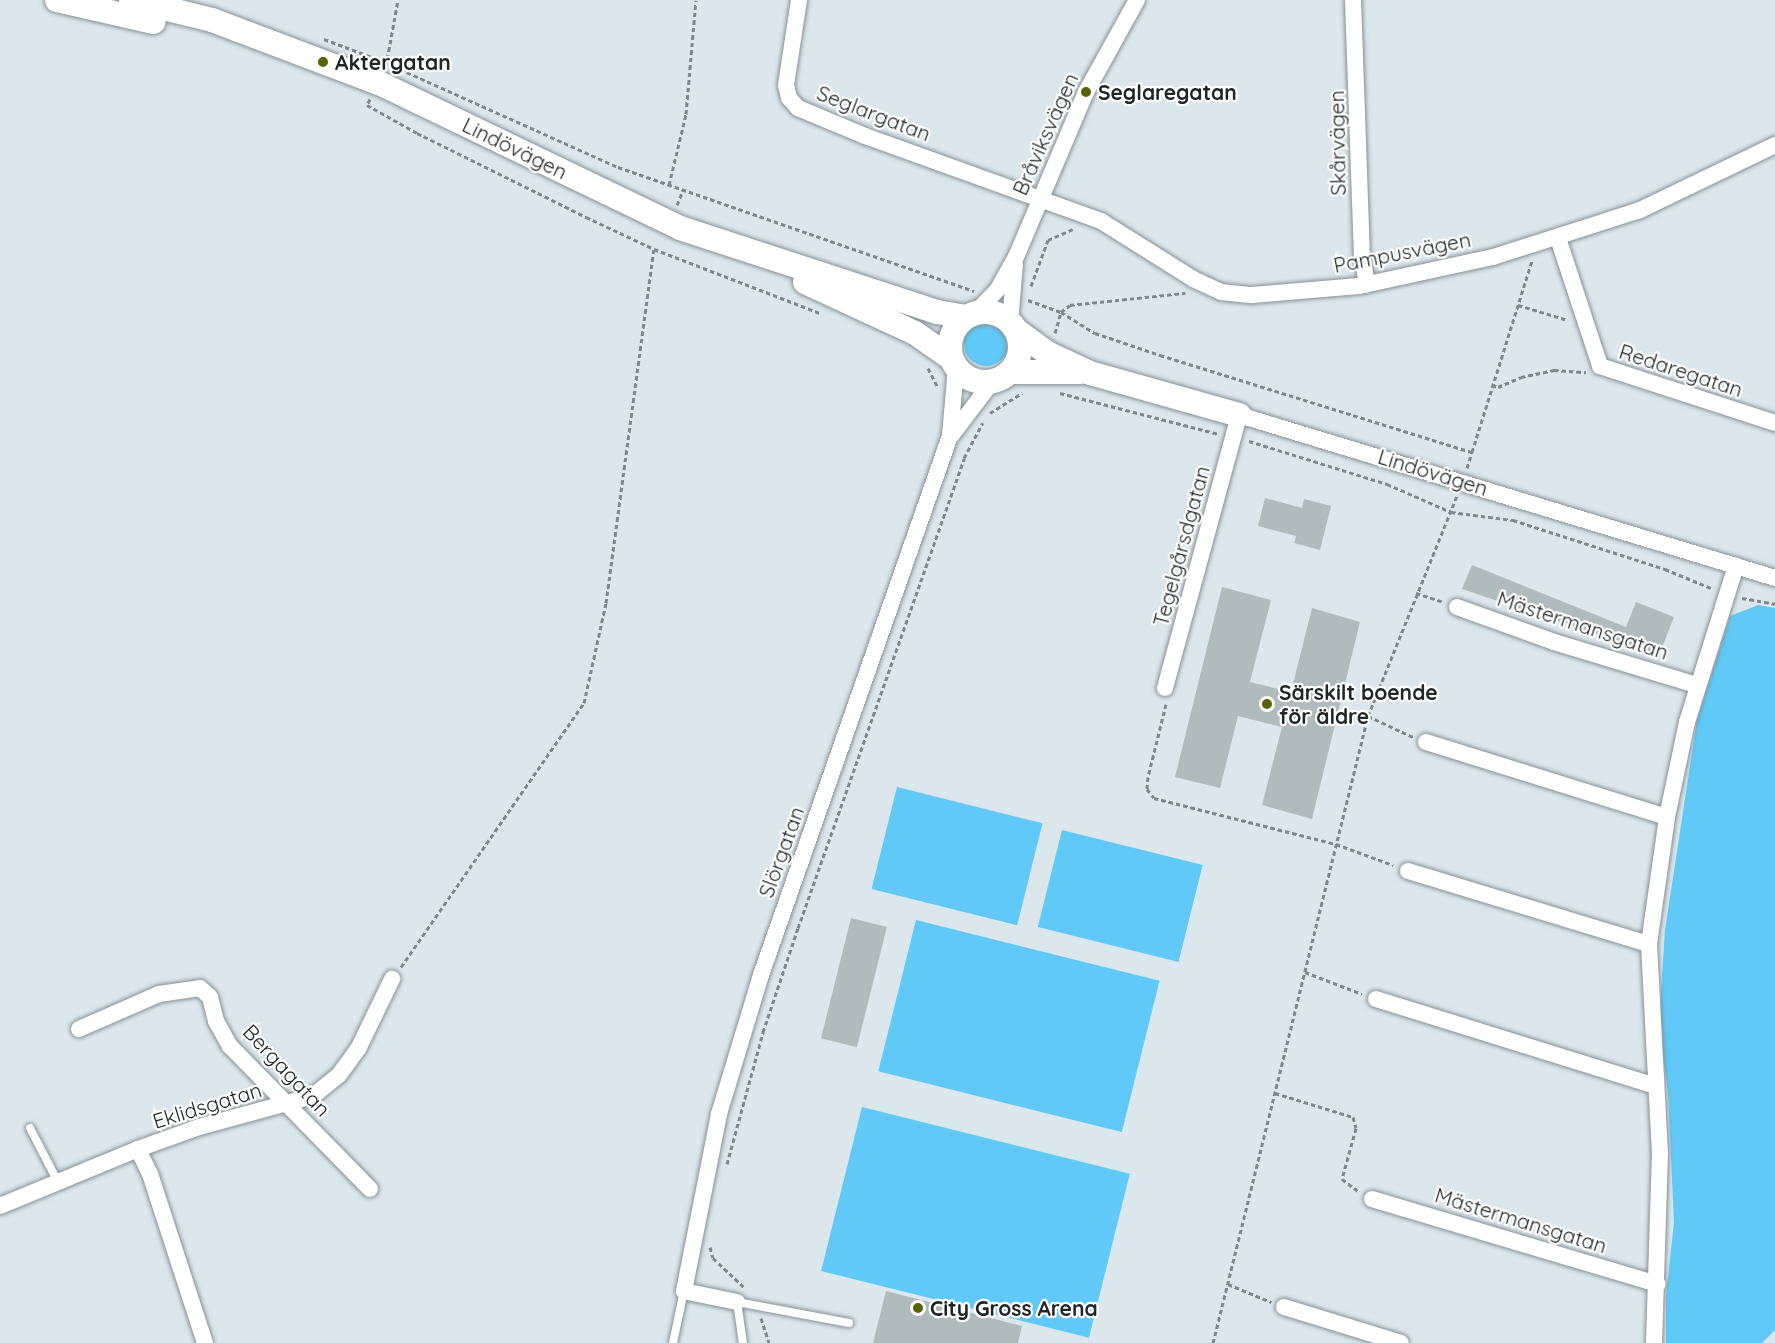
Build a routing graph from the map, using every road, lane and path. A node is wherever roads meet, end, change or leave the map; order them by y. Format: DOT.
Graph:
graph roads {
  1 [pos="57,0"];
  2 [pos="131,0"];
  3 [pos="696,0"];
  4 [pos="799,0"];
  5 [pos="1137,0"];
  6 [pos="1353,0"];
  7 [pos="165,10"];
  8 [pos="311,46"];
  9 [pos="1774,148"];
  10 [pos="668,185"];
  11 [pos="1040,197"];
  12 [pos="1558,238"];
  13 [pos="720,243"];
  14 [pos="654,249"];
  15 [pos="1532,259"];
  16 [pos="1367,285"];
  17 [pos="1210,287"];
  18 [pos="1005,292"];
  19 [pos="1518,304"];
  20 [pos="1061,312"];
  21 [pos="971,315"];
  22 [pos="1583,321"];
  23 [pos="1013,326"];
  24 [pos="1049,354"];
  25 [pos="953,363"];
  26 [pos="1600,366"];
  27 [pos="1090,373"];
  28 [pos="1001,377"];
  29 [pos="1492,385"];
  30 [pos="1239,415"];
  31 [pos="987,416"];
  32 [pos="1775,423"];
  33 [pos="950,436"];
  34 [pos="1472,452"];
  35 [pos="1462,482"];
  36 [pos="1451,512"];
  37 [pos="1736,566"];
  38 [pos="1775,578"];
  39 [pos="1416,593"];
  40 [pos="1726,594"];
  41 [pos="1775,604"];
  42 [pos="1457,607"];
  43 [pos="1696,685"];
  44 [pos="1165,688"];
  45 [pos="1368,716"];
  46 [pos="1426,742"];
  47 [pos="1667,817"];
  48 [pos="1336,844"];
  49 [pos="1408,871"];
  50 [pos="1648,944"];
  51 [pos="1305,972"];
  52 [pos="392,979"];
  53 [pos="1376,999"];
  54 [pos="79,1029"];
  55 [pos="1655,1086"];
  56 [pos="1275,1093"];
  57 [pos="285,1105"];
  58 [pos="30,1128"];
  59 [pos="138,1149"];
  60 [pos="726,1168"];
  61 [pos="58,1182"];
  62 [pos="370,1190"];
  63 [pos="1372,1199"];
  64 [pos="0,1206"];
  65 [pos="712,1235"];
  66 [pos="1228,1284"];
  67 [pos="1658,1284"];
  68 [pos="684,1291"];
  69 [pos="745,1302"];
  70 [pos="1284,1307"];
  71 [pos="849,1323"];
  72 [pos="205,1343"];
  73 [pos="673,1343"];
  74 [pos="743,1343"];
  75 [pos="770,1343"];
  76 [pos="1213,1343"];
  77 [pos="1401,1343"];
  78 [pos="1654,1343"];
  1 -- 7 [label="main road, Lindövägen"];
  2 -- 7 [label="main road, Lindövägen"];
  3 -- 10 [label="path"];
  4 -- 11 [label="street, Seglargatan"];
  5 -- 11 [label="street, Bråviksvägen"];
  6 -- 16 [label="street, Skårvägen"];
  7 -- 8 [label="main road, Lindövägen"];
  8 -- 10 [label="path"];
  8 -- 13 [label="main road, Lindövägen"];
  9 -- 12 [label="street, Pampusvägen"];
  10 -- 18 [label="path"];
  11 -- 17 [label="street, Pampusvägen"];
  11 -- 18 [label="street, Bråviksvägen"];
  12 -- 16 [label="street, Pampusvägen"];
  12 -- 22 [label="street, Redaregatan"];
  13 -- 21 [label="main road, Lindövägen"];
  13 -- 25 [label="main road, Lindövägen"];
  14 -- 52 [label="path"];
  15 -- 19 [label="path"];
  16 -- 17 [label="street, Pampusvägen"];
  17 -- 20 [label="path"];
  18 -- 20 [label="path"];
  18 -- 21 [label="street"];
  18 -- 23 [label="street, Bråviksvägen"];
  19 -- 22 [label="path"];
  19 -- 29 [label="path"];
  20 -- 24 [label="path"];
  20 -- 34 [label="path"];
  21 -- 23 [label="main road"];
  21 -- 25 [label="main road"];
  22 -- 26 [label="street, Redaregatan"];
  23 -- 24 [label="main road, Lindövägen"];
  23 -- 28 [label="main road"];
  24 -- 27 [label="main road, Lindövägen"];
  25 -- 28 [label="main road"];
  25 -- 33 [label="street, Slörgatan"];
  26 -- 29 [label="path"];
  26 -- 32 [label="street, Redaregatan"];
  27 -- 28 [label="main road, Lindövägen"];
  27 -- 30 [label="main road, Lindövägen"];
  28 -- 33 [label="street, Slörgatan"];
  29 -- 34 [label="path"];
  30 -- 35 [label="street, Lindövägen"];
  30 -- 44 [label="street, Tegelgårsdgatan"];
  31 -- 60 [label="path"];
  33 -- 68 [label="street, Slörgatan"];
  34 -- 35 [label="path"];
  35 -- 36 [label="path"];
  35 -- 37 [label="street, Lindövägen"];
  36 -- 39 [label="path"];
  36 -- 40 [label="path"];
  37 -- 38 [label="street, Lindövägen"];
  37 -- 40 [label="street"];
  39 -- 42 [label="path"];
  39 -- 45 [label="path"];
  40 -- 41 [label="path"];
  40 -- 43 [label="street"];
  42 -- 43 [label="street, Mästermansgatan"];
  43 -- 47 [label="street"];
  44 -- 48 [label="path"];
  45 -- 46 [label="path"];
  45 -- 48 [label="path"];
  46 -- 47 [label="street"];
  47 -- 50 [label="street"];
  48 -- 49 [label="path"];
  48 -- 51 [label="path"];
  49 -- 50 [label="street"];
  50 -- 55 [label="street"];
  51 -- 53 [label="path"];
  51 -- 56 [label="path"];
  52 -- 57 [label="street, Eklidsgatan"];
  53 -- 55 [label="street"];
  54 -- 57 [label="street, Bergagatan"];
  55 -- 67 [label="street"];
  56 -- 63 [label="path"];
  56 -- 66 [label="path"];
  57 -- 59 [label="street, Eklidsgatan"];
  57 -- 62 [label="street, Bergagatan"];
  58 -- 61 [label="lane"];
  59 -- 61 [label="street"];
  59 -- 72 [label="street, Eklidsgatan"];
  61 -- 64 [label="street"];
  63 -- 67 [label="street, Mästermansgatan"];
  65 -- 69 [label="path"];
  66 -- 70 [label="path"];
  66 -- 76 [label="path"];
  67 -- 78 [label="street"];
  68 -- 69 [label="street"];
  68 -- 73 [label="lane, Slörgatan"];
  69 -- 71 [label="lane"];
  69 -- 74 [label="lane"];
  69 -- 75 [label="path"];
  70 -- 77 [label="street"];
}
